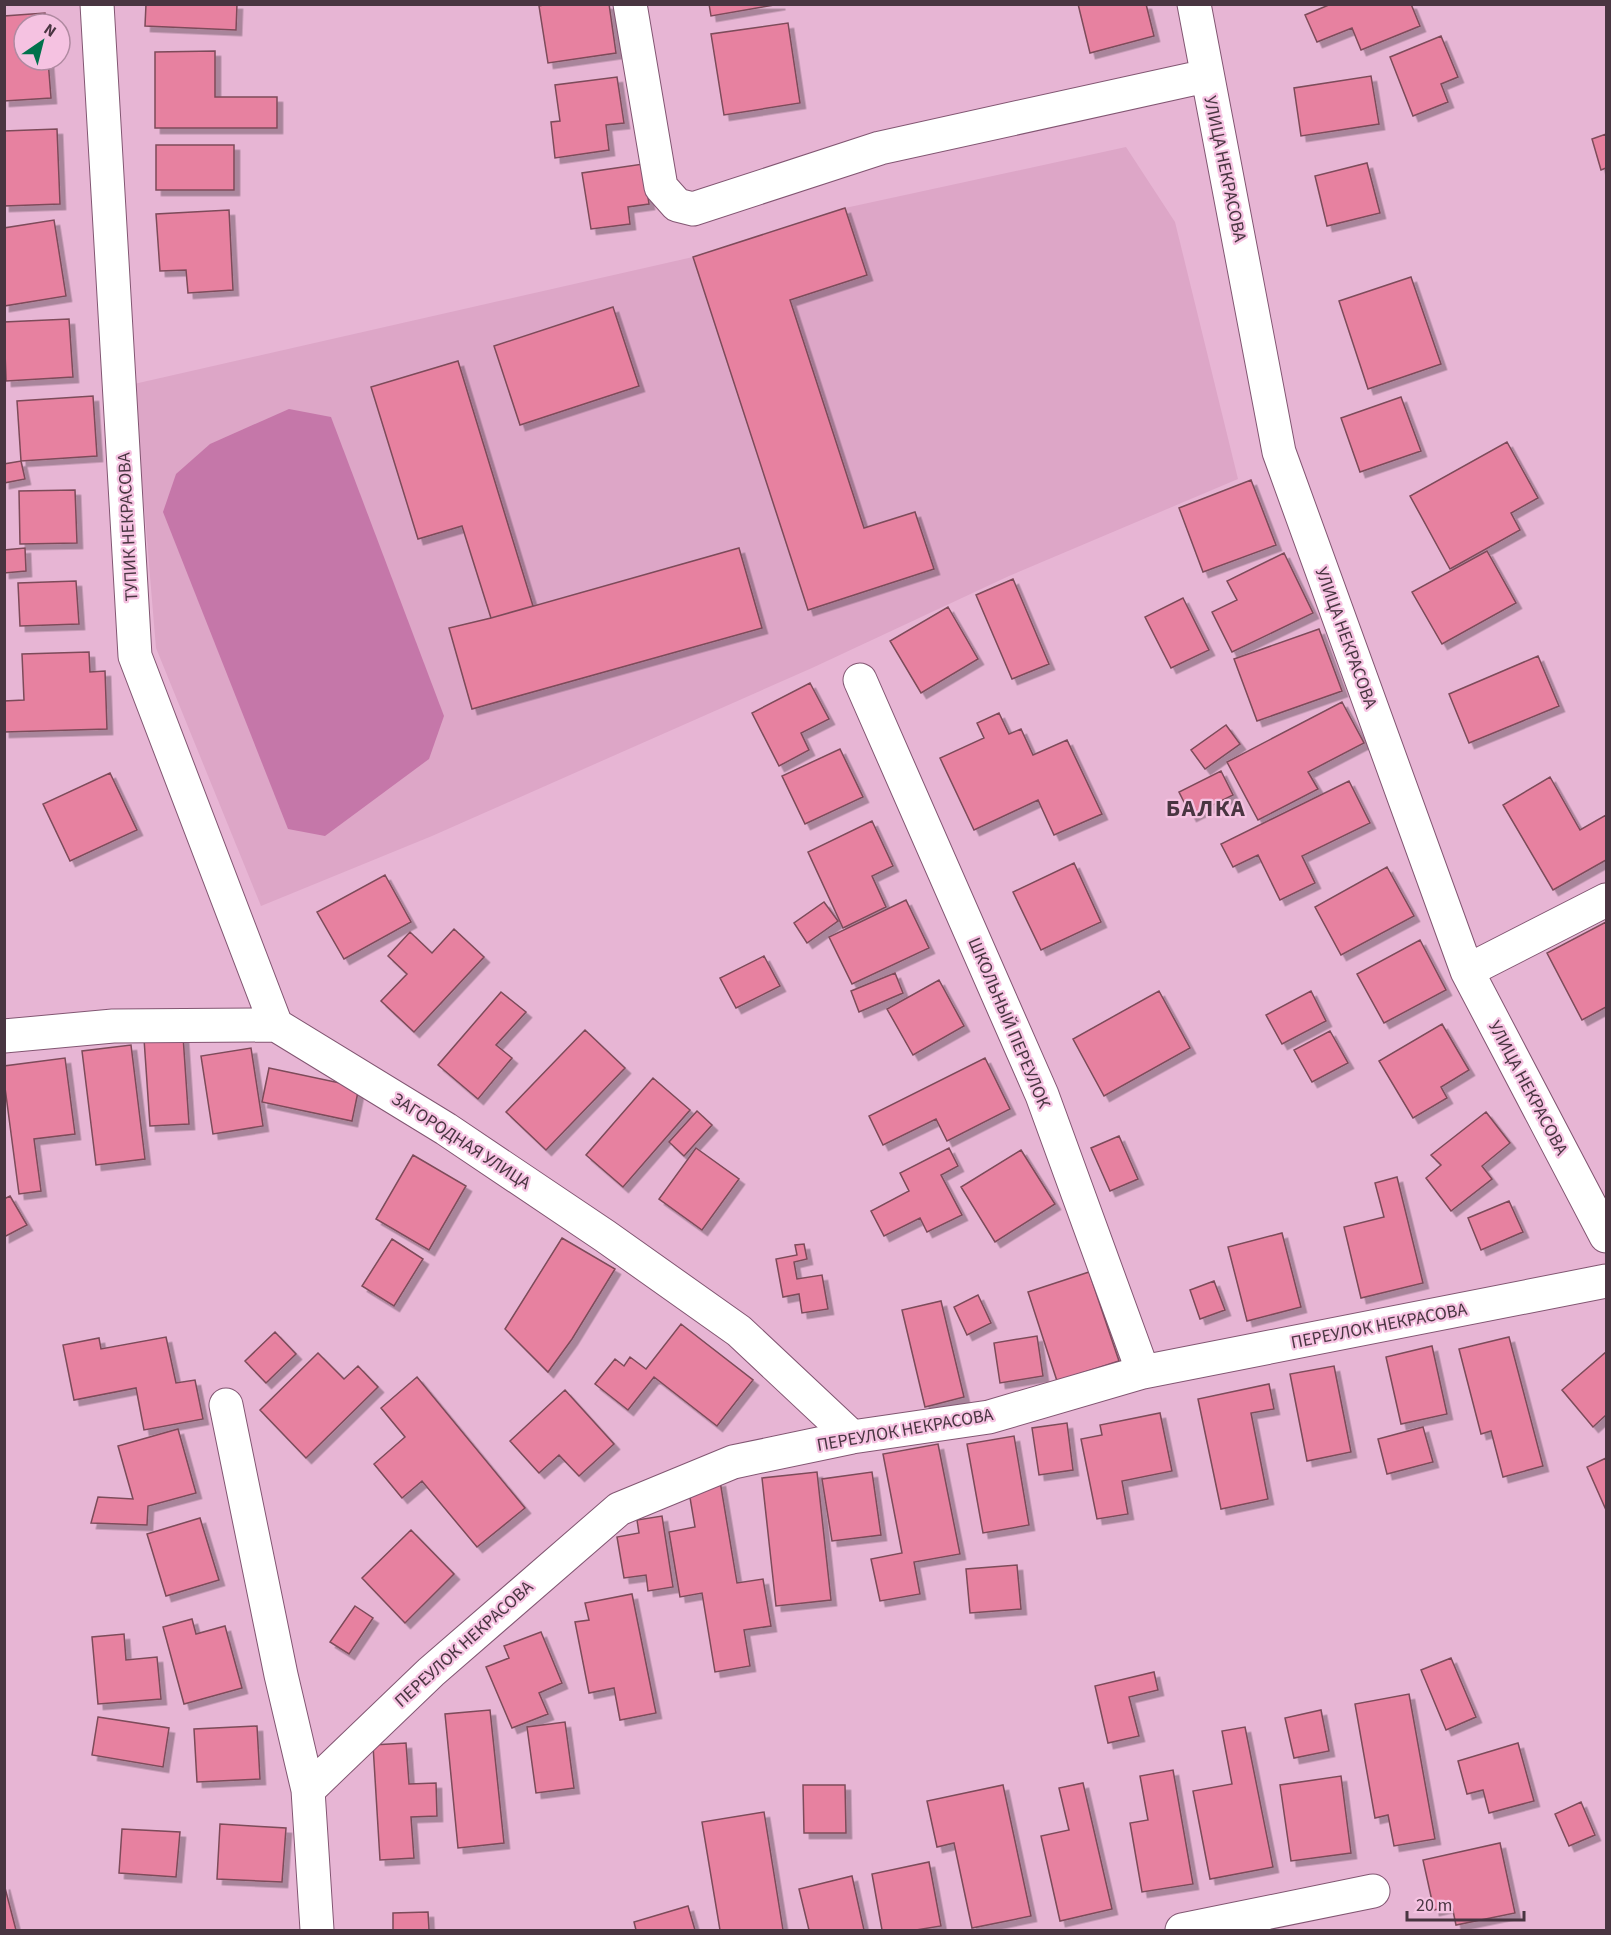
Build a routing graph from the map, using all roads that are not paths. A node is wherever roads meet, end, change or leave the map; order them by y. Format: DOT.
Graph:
graph roads {
  1 [pos="97,4"];
  2 [pos="630,4"];
  3 [pos="1194,4"];
  4 [pos="1206,76"];
  5 [pos="860,680"];
  6 [pos="1606,900"];
  7 [pos="1467,971"];
  8 [pos="276,1025"];
  9 [pos="4,1036"];
  10 [pos="1606,1236"];
  11 [pos="1606,1281"];
  12 [pos="1143,1372"];
  13 [pos="226,1406"];
  14 [pos="852,1437"];
  15 [pos="308,1790"];
  16 [pos="1373,1891"];
  17 [pos="317,1930"];
  18 [pos="1182,1930"];
  1 -- 8 [label="street, ТУПИК НЕКРАСОВА"];
  2 -- 4 [label="street"];
  3 -- 4 [label="street, УЛИЦА НЕКРАСОВА"];
  4 -- 7 [label="street, УЛИЦА НЕКРАСОВА"];
  5 -- 12 [label="street, ШКОЛЬНЫЙ ПЕРЕУЛОК"];
  6 -- 7 [label="street"];
  7 -- 10 [label="street, УЛИЦА НЕКРАСОВА"];
  8 -- 9 [label="street"];
  8 -- 14 [label="street, ЗАГОРОДНАЯ УЛИЦА"];
  11 -- 12 [label="street, ПЕРЕУЛОК НЕКРАСОВА"];
  12 -- 14 [label="street, ПЕРЕУЛОК НЕКРАСОВА"];
  13 -- 15 [label="street"];
  14 -- 15 [label="street, ПЕРЕУЛОК НЕКРАСОВА"];
  15 -- 17 [label="street"];
  16 -- 18 [label="street"];
}
